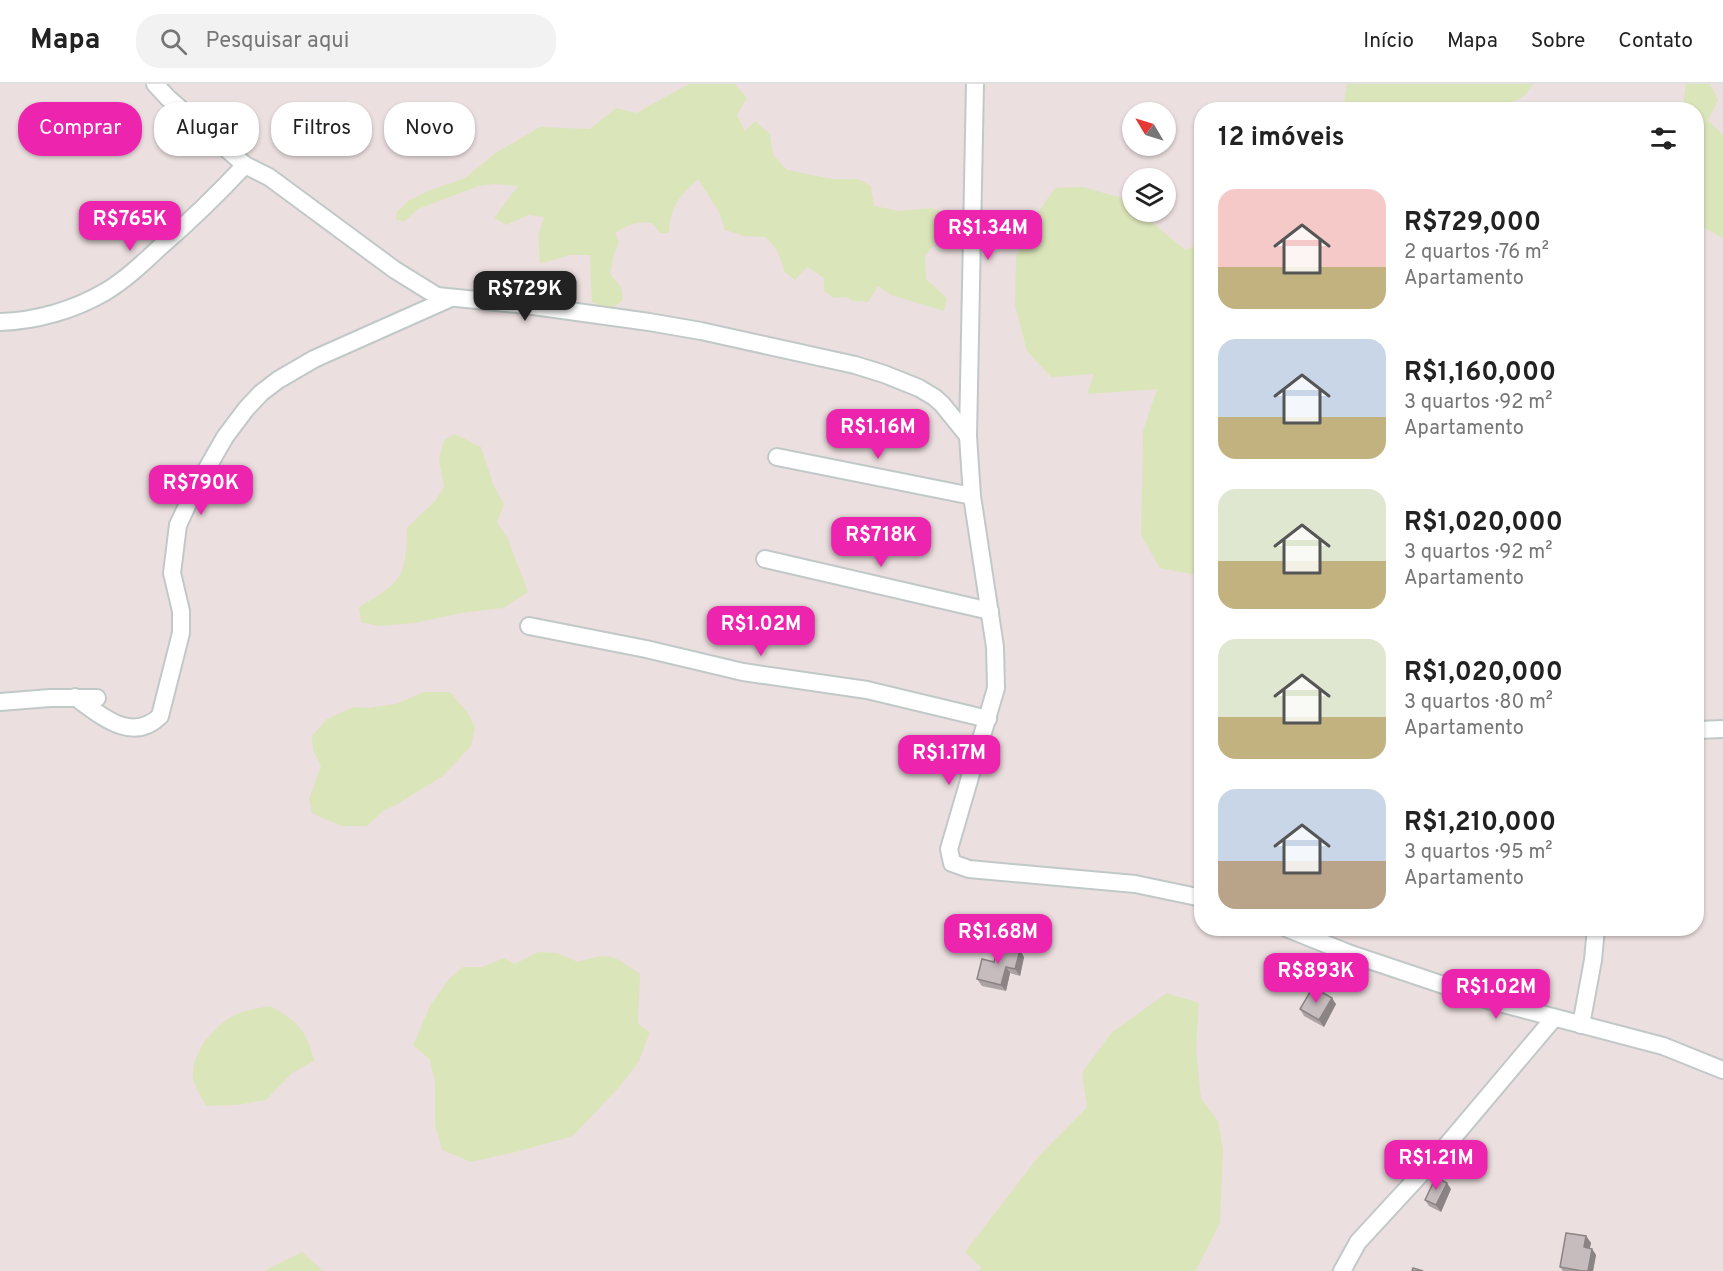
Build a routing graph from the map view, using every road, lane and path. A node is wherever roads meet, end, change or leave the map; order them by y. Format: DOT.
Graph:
graph roads {
  1 [pos="155,84"];
  2 [pos="975,84"];
  3 [pos="245,165"];
  4 [pos="451,298"];
  5 [pos="0,322"];
  6 [pos="968,436"];
  7 [pos="777,457"];
  8 [pos="972,496"];
  9 [pos="765,559"];
  10 [pos="990,610"];
  11 [pos="529,626"];
  12 [pos="75,697"];
  13 [pos="97,698"];
  14 [pos="0,702"];
  15 [pos="988,719"];
  16 [pos="1723,729"];
  17 [pos="1704,730"];
  18 [pos="1194,896"];
  19 [pos="1308,936"];
  20 [pos="1595,936"];
  21 [pos="1554,1018"];
  22 [pos="1581,1025"];
  23 [pos="1723,1070"];
  24 [pos="1341,1271"];
  1 -- 3 [label="street"];
  2 -- 6 [label="street"];
  3 -- 4 [label="street"];
  3 -- 5 [label="street"];
  4 -- 6 [label="street"];
  4 -- 12 [label="street"];
  6 -- 8 [label="street"];
  7 -- 8 [label="street"];
  8 -- 10 [label="street"];
  9 -- 10 [label="street"];
  10 -- 15 [label="street"];
  11 -- 15 [label="street"];
  12 -- 13 [label="street"];
  12 -- 14 [label="street"];
  15 -- 18 [label="street"];
  16 -- 17 [label="street"];
  19 -- 21 [label="street"];
  20 -- 22 [label="street"];
  21 -- 22 [label="street"];
  21 -- 24 [label="street"];
  22 -- 23 [label="street"];
}
